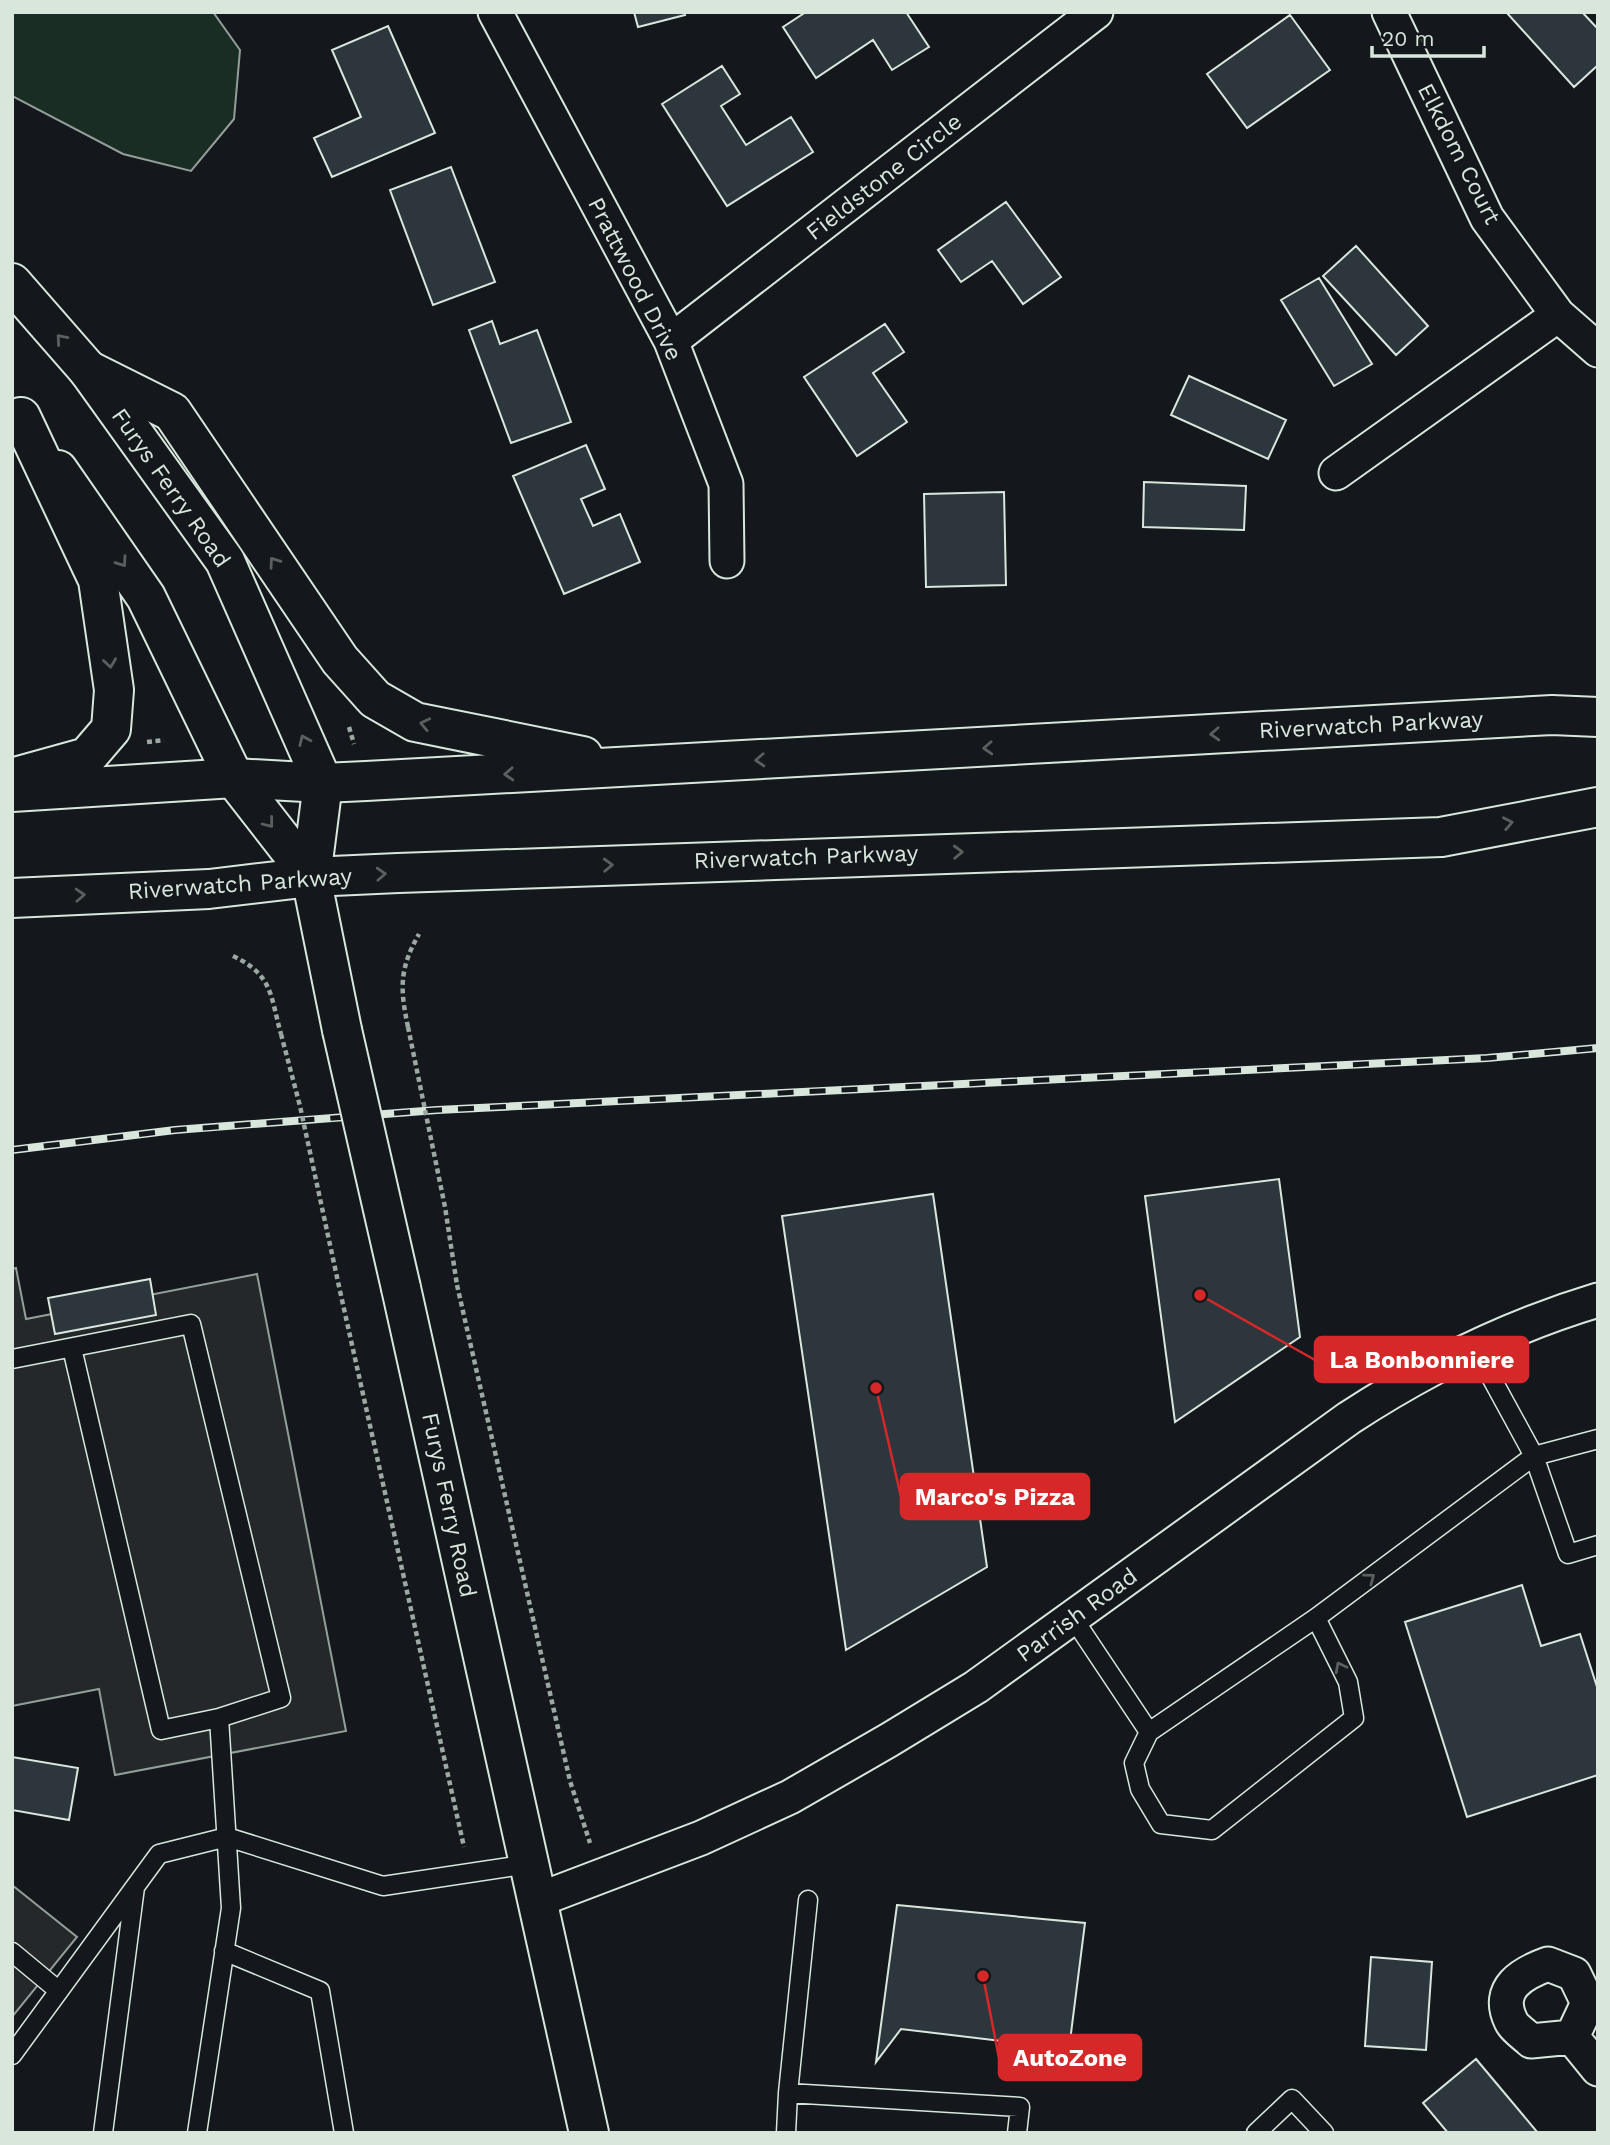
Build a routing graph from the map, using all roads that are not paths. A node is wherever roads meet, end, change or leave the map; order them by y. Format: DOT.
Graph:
graph roads {
  1 [pos="495,12"];
  2 [pos="1096,12"];
  3 [pos="1389,12"];
  4 [pos="12,283"];
  5 [pos="1558,315"];
  6 [pos="671,341"];
  7 [pos="1598,350"];
  8 [pos="88,370"];
  9 [pos="17,411"];
  10 [pos="1336,473"];
  11 [pos="727,561"];
  12 [pos="1598,718"];
  13 [pos="636,767"];
  14 [pos="12,778"];
  15 [pos="234,778"];
  16 [pos="323,783"];
  17 [pos="12,792"];
  18 [pos="1598,807"];
  19 [pos="311,877"];
  20 [pos="12,898"];
  21 [pos="1598,1300"];
  22 [pos="1474,1346"];
  23 [pos="72,1348"];
  24 [pos="12,1359"];
  25 [pos="1598,1439"];
  26 [pos="1534,1456"];
  27 [pos="1598,1545"];
  28 [pos="1073,1618"];
  29 [pos="1316,1618"];
  30 [pos="219,1717"];
  31 [pos="1149,1732"];
  32 [pos="227,1837"];
  33 [pos="529,1864"];
  34 [pos="136,1884"];
  35 [pos="538,1900"];
  36 [pos="808,1900"];
  37 [pos="224,1951"];
  38 [pos="12,1952"];
  39 [pos="59,1991"];
  40 [pos="1572,2038"];
  41 [pos="12,2055"];
  42 [pos="1598,2069"];
  43 [pos="789,2093"];
  44 [pos="103,2133"];
  45 [pos="197,2133"];
  46 [pos="344,2133"];
  47 [pos="589,2133"];
  48 [pos="786,2133"];
  49 [pos="1017,2133"];
  50 [pos="1256,2133"];
  51 [pos="1324,2133"];
  1 -- 6 [label="street, Prattwood Drive"];
  2 -- 6 [label="street, Fieldstone Circle"];
  3 -- 5 [label="street, Elkdom Court"];
  8 -- 4 [label="main road, Furys Ferry Road, one-way"];
  5 -- 7 [label="street, Elkdom Court"];
  5 -- 10 [label="street"];
  6 -- 11 [label="street, Prattwood Drive"];
  13 -- 8 [label="main road, one-way"];
  16 -- 8 [label="main road, Furys Ferry Road, one-way"];
  9 -- 14 [label="main road, one-way"];
  9 -- 15 [label="main road, Furys Ferry Road, one-way"];
  12 -- 13 [label="main road, Riverwatch Parkway, one-way"];
  13 -- 16 [label="main road, Riverwatch Parkway, one-way"];
  15 -- 16 [label="main road, Riverwatch Parkway"];
  15 -- 17 [label="main road, Riverwatch Parkway"];
  15 -- 19 [label="main road, Furys Ferry Road, one-way"];
  16 -- 19 [label="main road, Furys Ferry Road"];
  19 -- 18 [label="main road, Riverwatch Parkway, one-way"];
  20 -- 19 [label="main road, Riverwatch Parkway, one-way"];
  19 -- 33 [label="main road, Furys Ferry Road, bridge"];
  21 -- 22 [label="street, Parrish Road"];
  22 -- 26 [label="lane"];
  22 -- 28 [label="street, Parrish Road"];
  23 -- 24 [label="lane"];
  23 -- 30 [label="lane"];
  23 -- 30 [label="lane"];
  25 -- 26 [label="lane"];
  26 -- 27 [label="lane"];
  29 -- 26 [label="lane, one-way"];
  28 -- 31 [label="lane"];
  28 -- 35 [label="street, Parrish Road"];
  29 -- 31 [label="lane"];
  31 -- 29 [label="lane, one-way"];
  30 -- 32 [label="lane"];
  32 -- 33 [label="lane"];
  32 -- 34 [label="lane"];
  32 -- 37 [label="lane"];
  33 -- 35 [label="main road, Furys Ferry Road"];
  34 -- 39 [label="lane"];
  34 -- 44 [label="lane"];
  35 -- 47 [label="main road, Furys Ferry Road"];
  36 -- 43 [label="lane"];
  37 -- 45 [label="lane"];
  37 -- 46 [label="lane"];
  38 -- 39 [label="lane"];
  39 -- 41 [label="lane"];
  40 -- 42 [label="street"];
  43 -- 48 [label="lane"];
  43 -- 49 [label="lane"];
  50 -- 51 [label="lane"];
}
